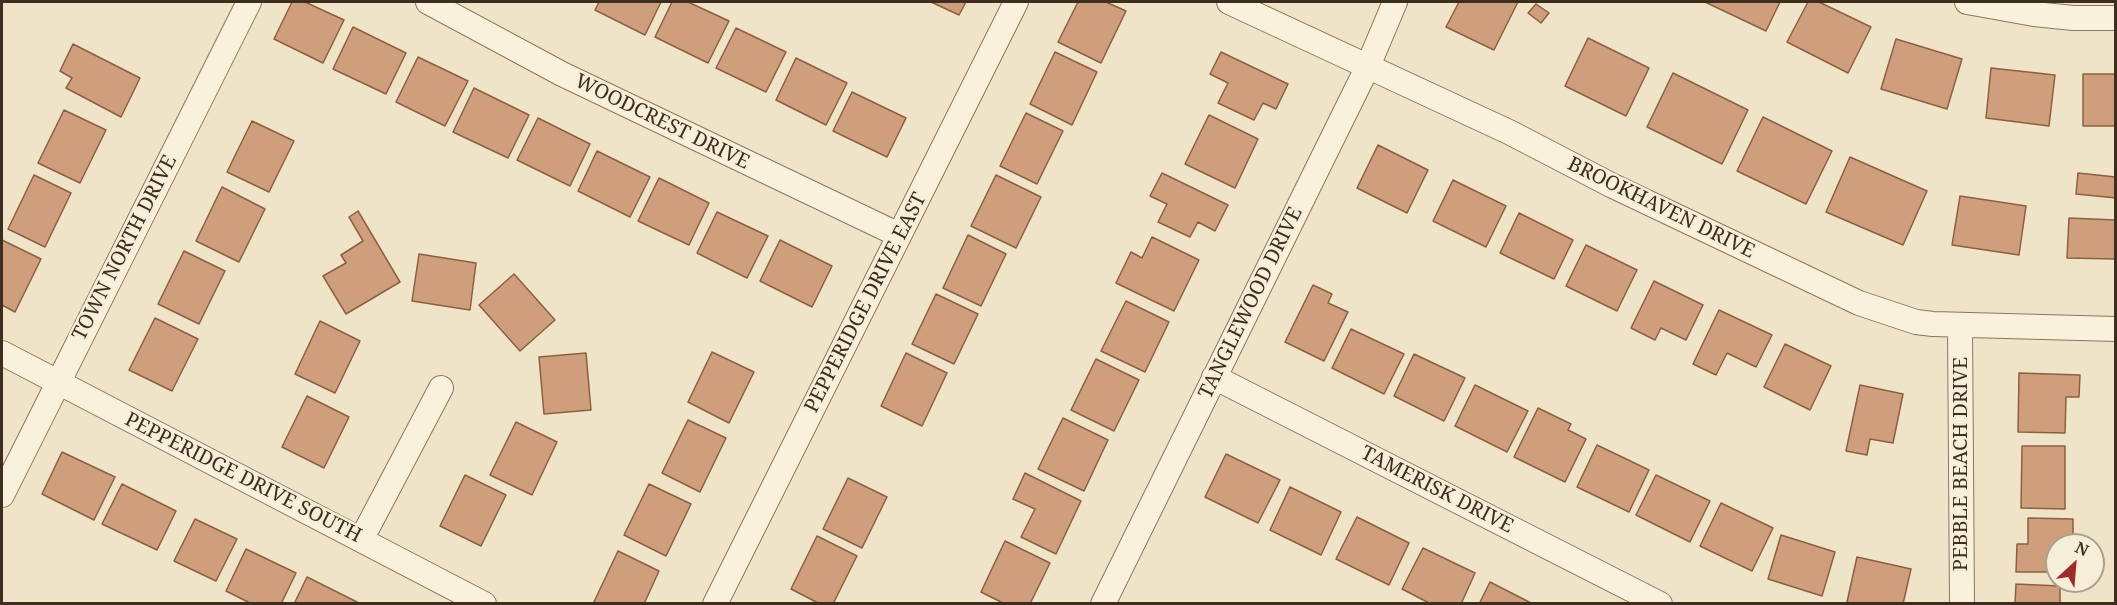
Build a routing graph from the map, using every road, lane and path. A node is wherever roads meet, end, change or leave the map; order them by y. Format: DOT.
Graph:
graph roads {
  1 [pos="249,2"];
  2 [pos="428,2"];
  3 [pos="1016,2"];
  4 [pos="1229,2"];
  5 [pos="1395,2"];
  6 [pos="1967,2"];
  7 [pos="2115,18"];
  8 [pos="1368,66"];
  9 [pos="899,235"];
  10 [pos="1960,325"];
  11 [pos="2115,329"];
  12 [pos="2,353"];
  13 [pos="1214,377"];
  14 [pos="57,382"];
  15 [pos="441,388"];
  16 [pos="2,495"];
  17 [pos="361,540"];
  18 [pos="484,603"];
  19 [pos="715,603"];
  20 [pos="1103,603"];
  21 [pos="1660,603"];
  22 [pos="1962,603"];
  1 -- 14 [label="street, TOWN NORTH DRIVE"];
  2 -- 9 [label="street, WOODCREST DRIVE"];
  3 -- 9 [label="street, PEPPERIDGE DRIVE EAST"];
  4 -- 8 [label="street, BROOKHAVEN DRIVE"];
  5 -- 8 [label="street, TANGLEWOOD DRIVE"];
  6 -- 7 [label="street"];
  8 -- 10 [label="street, BROOKHAVEN DRIVE"];
  8 -- 13 [label="street, TANGLEWOOD DRIVE"];
  9 -- 19 [label="street, PEPPERIDGE DRIVE EAST"];
  10 -- 11 [label="street, BROOKHAVEN DRIVE"];
  10 -- 22 [label="street, PEBBLE BEACH DRIVE"];
  12 -- 14 [label="street, PEPPERIDGE DRIVE SOUTH"];
  13 -- 20 [label="street, TANGLEWOOD DRIVE"];
  13 -- 21 [label="street, TAMERISK DRIVE"];
  14 -- 16 [label="street, TOWN NORTH DRIVE"];
  14 -- 17 [label="street, PEPPERIDGE DRIVE SOUTH"];
  15 -- 17 [label="street"];
  17 -- 18 [label="street, PEPPERIDGE DRIVE SOUTH"];
}
